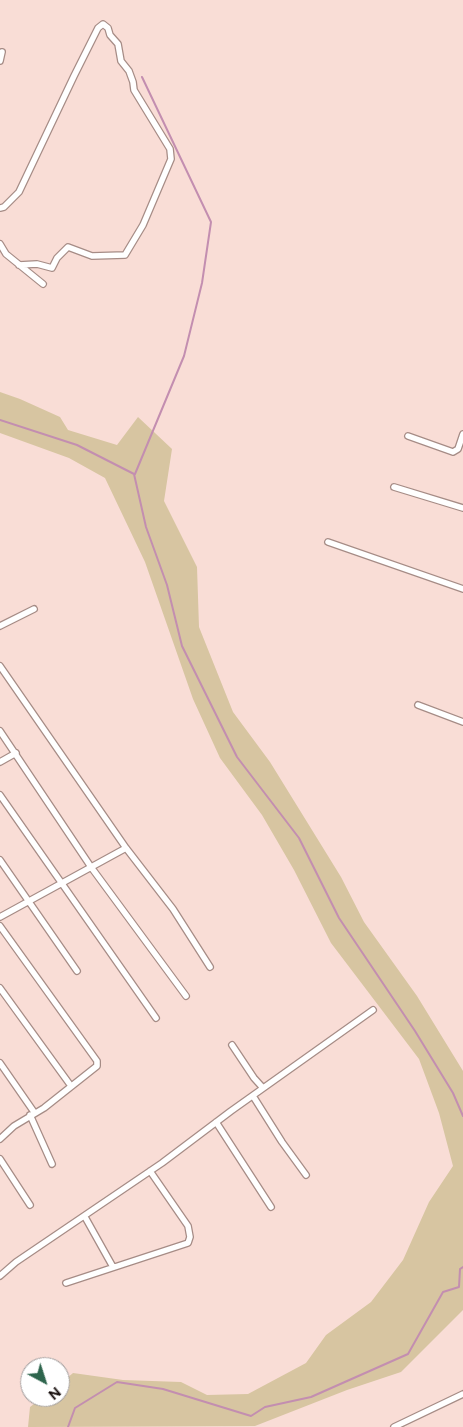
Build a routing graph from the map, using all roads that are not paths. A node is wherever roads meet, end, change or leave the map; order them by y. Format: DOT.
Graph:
graph roads {
  1 [pos="2,52"];
  2 [pos="0,61"];
  3 [pos="0,208"];
  4 [pos="0,244"];
  5 [pos="3,254"];
  6 [pos="19,265"];
  7 [pos="43,284"];
  8 [pos="463,434"];
  9 [pos="408,436"];
  10 [pos="394,488"];
  11 [pos="463,508"];
  12 [pos="328,542"];
  13 [pos="463,589"];
  14 [pos="34,609"];
  15 [pos="0,626"];
  16 [pos="0,666"];
  17 [pos="418,705"];
  18 [pos="463,722"];
  19 [pos="0,731"];
  20 [pos="16,753"];
  21 [pos="0,762"];
  22 [pos="0,795"];
  23 [pos="126,848"];
  24 [pos="0,860"];
  25 [pos="91,866"];
  26 [pos="61,882"];
  27 [pos="28,901"];
  28 [pos="0,918"];
  29 [pos="0,926"];
  30 [pos="210,967"];
  31 [pos="77,971"];
  32 [pos="0,988"];
  33 [pos="186,996"];
  34 [pos="373,1010"];
  35 [pos="156,1018"];
  36 [pos="232,1045"];
  37 [pos="0,1063"];
  38 [pos="71,1086"];
  39 [pos="263,1088"];
  40 [pos="253,1096"];
  41 [pos="32,1114"];
  42 [pos="216,1122"];
  43 [pos="0,1138"];
  44 [pos="0,1159"];
  45 [pos="52,1164"];
  46 [pos="150,1171"];
  47 [pos="306,1176"];
  48 [pos="30,1205"];
  49 [pos="271,1207"];
  50 [pos="85,1216"];
  51 [pos="113,1267"];
  52 [pos="0,1276"];
  53 [pos="66,1283"];
  54 [pos="463,1394"];
  55 [pos="394,1427"];
  1 -- 2 [label="street"];
  3 -- 6 [label="street"];
  4 -- 5 [label="street"];
  5 -- 6 [label="street"];
  6 -- 7 [label="street"];
  8 -- 9 [label="street"];
  10 -- 11 [label="street"];
  12 -- 13 [label="street"];
  14 -- 15 [label="street"];
  16 -- 23 [label="street"];
  17 -- 18 [label="street"];
  19 -- 20 [label="street"];
  20 -- 21 [label="street"];
  20 -- 25 [label="street"];
  22 -- 26 [label="street"];
  23 -- 25 [label="street"];
  23 -- 30 [label="street"];
  24 -- 27 [label="street"];
  25 -- 26 [label="street"];
  25 -- 33 [label="street"];
  26 -- 27 [label="street"];
  26 -- 35 [label="street"];
  27 -- 28 [label="street"];
  27 -- 31 [label="street"];
  29 -- 38 [label="street"];
  32 -- 38 [label="street"];
  34 -- 39 [label="street"];
  36 -- 39 [label="street"];
  37 -- 41 [label="street"];
  38 -- 41 [label="street"];
  39 -- 40 [label="street"];
  40 -- 42 [label="street"];
  40 -- 47 [label="street"];
  41 -- 43 [label="street"];
  41 -- 45 [label="street"];
  42 -- 46 [label="street"];
  42 -- 49 [label="street"];
  44 -- 48 [label="street"];
  46 -- 50 [label="street"];
  46 -- 51 [label="street"];
  50 -- 51 [label="street"];
  50 -- 52 [label="street"];
  51 -- 53 [label="street"];
  54 -- 55 [label="street"];
}
